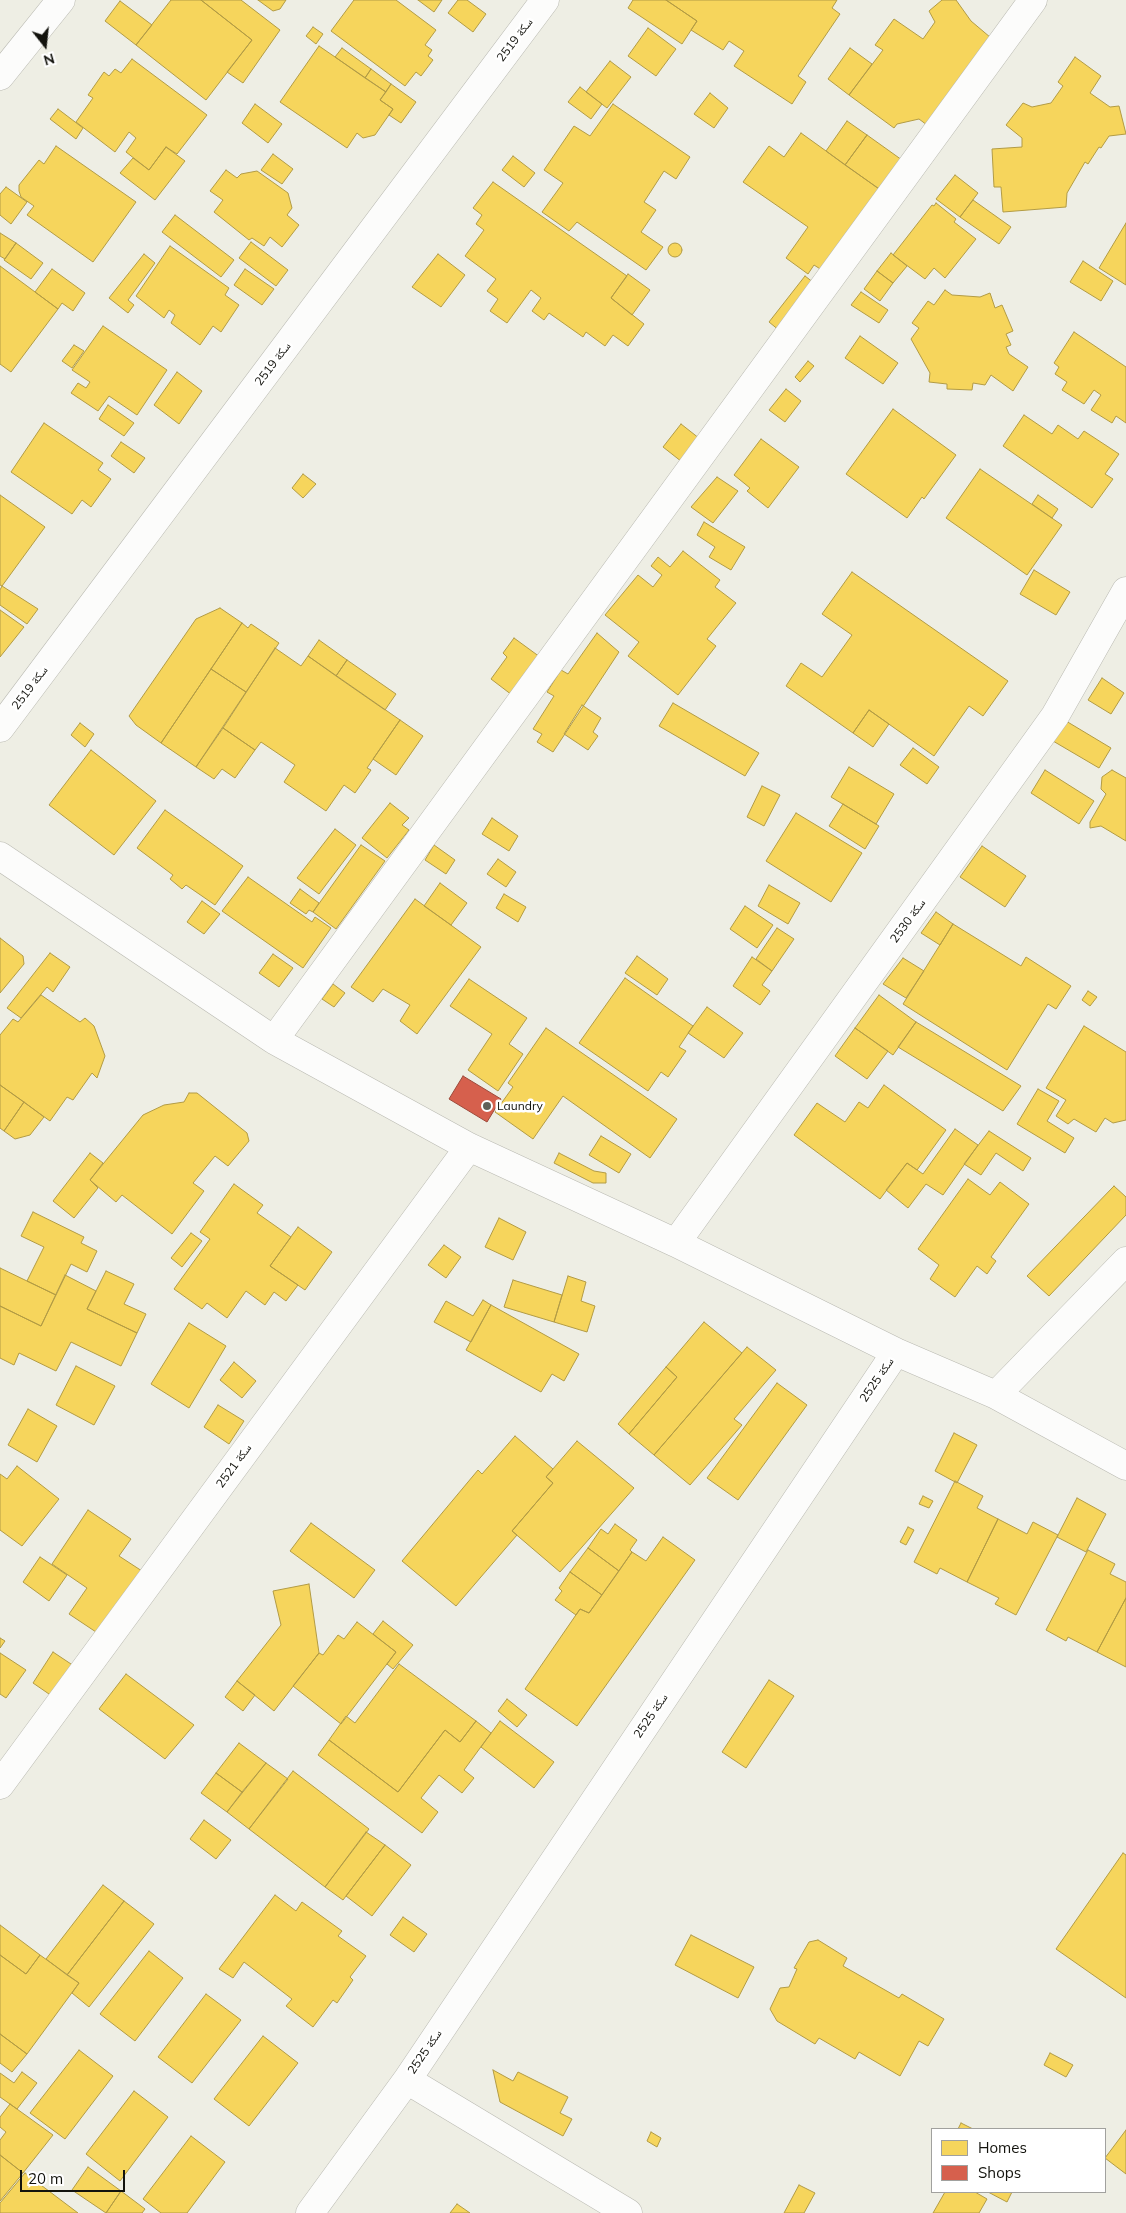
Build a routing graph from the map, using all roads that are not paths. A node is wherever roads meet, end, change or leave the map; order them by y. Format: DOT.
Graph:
graph roads {
  1 [pos="61,0"];
  2 [pos="545,0"];
  3 [pos="1033,0"];
  4 [pos="0,76"];
  5 [pos="1126,591"];
  6 [pos="0,728"];
  7 [pos="0,856"];
  8 [pos="274,1040"];
  9 [pos="469,1147"];
  10 [pos="676,1243"];
  11 [pos="1126,1261"];
  12 [pos="896,1352"];
  13 [pos="996,1395"];
  14 [pos="1126,1466"];
  15 [pos="0,1785"];
  16 [pos="406,2080"];
  17 [pos="310,2213"];
  18 [pos="628,2213"];
  1 -- 4 [label="street"];
  2 -- 6 [label="street, سكة 2519"];
  3 -- 8 [label="street"];
  5 -- 10 [label="street, سكة 2530"];
  7 -- 8 [label="street"];
  8 -- 9 [label="street"];
  9 -- 10 [label="street"];
  9 -- 15 [label="street, سكة 2521"];
  10 -- 12 [label="street"];
  11 -- 13 [label="street"];
  12 -- 13 [label="street"];
  12 -- 16 [label="street, سكة 2525"];
  13 -- 14 [label="street"];
  16 -- 17 [label="street, سكة 2525"];
  16 -- 18 [label="street, سكة 2525"];
}
